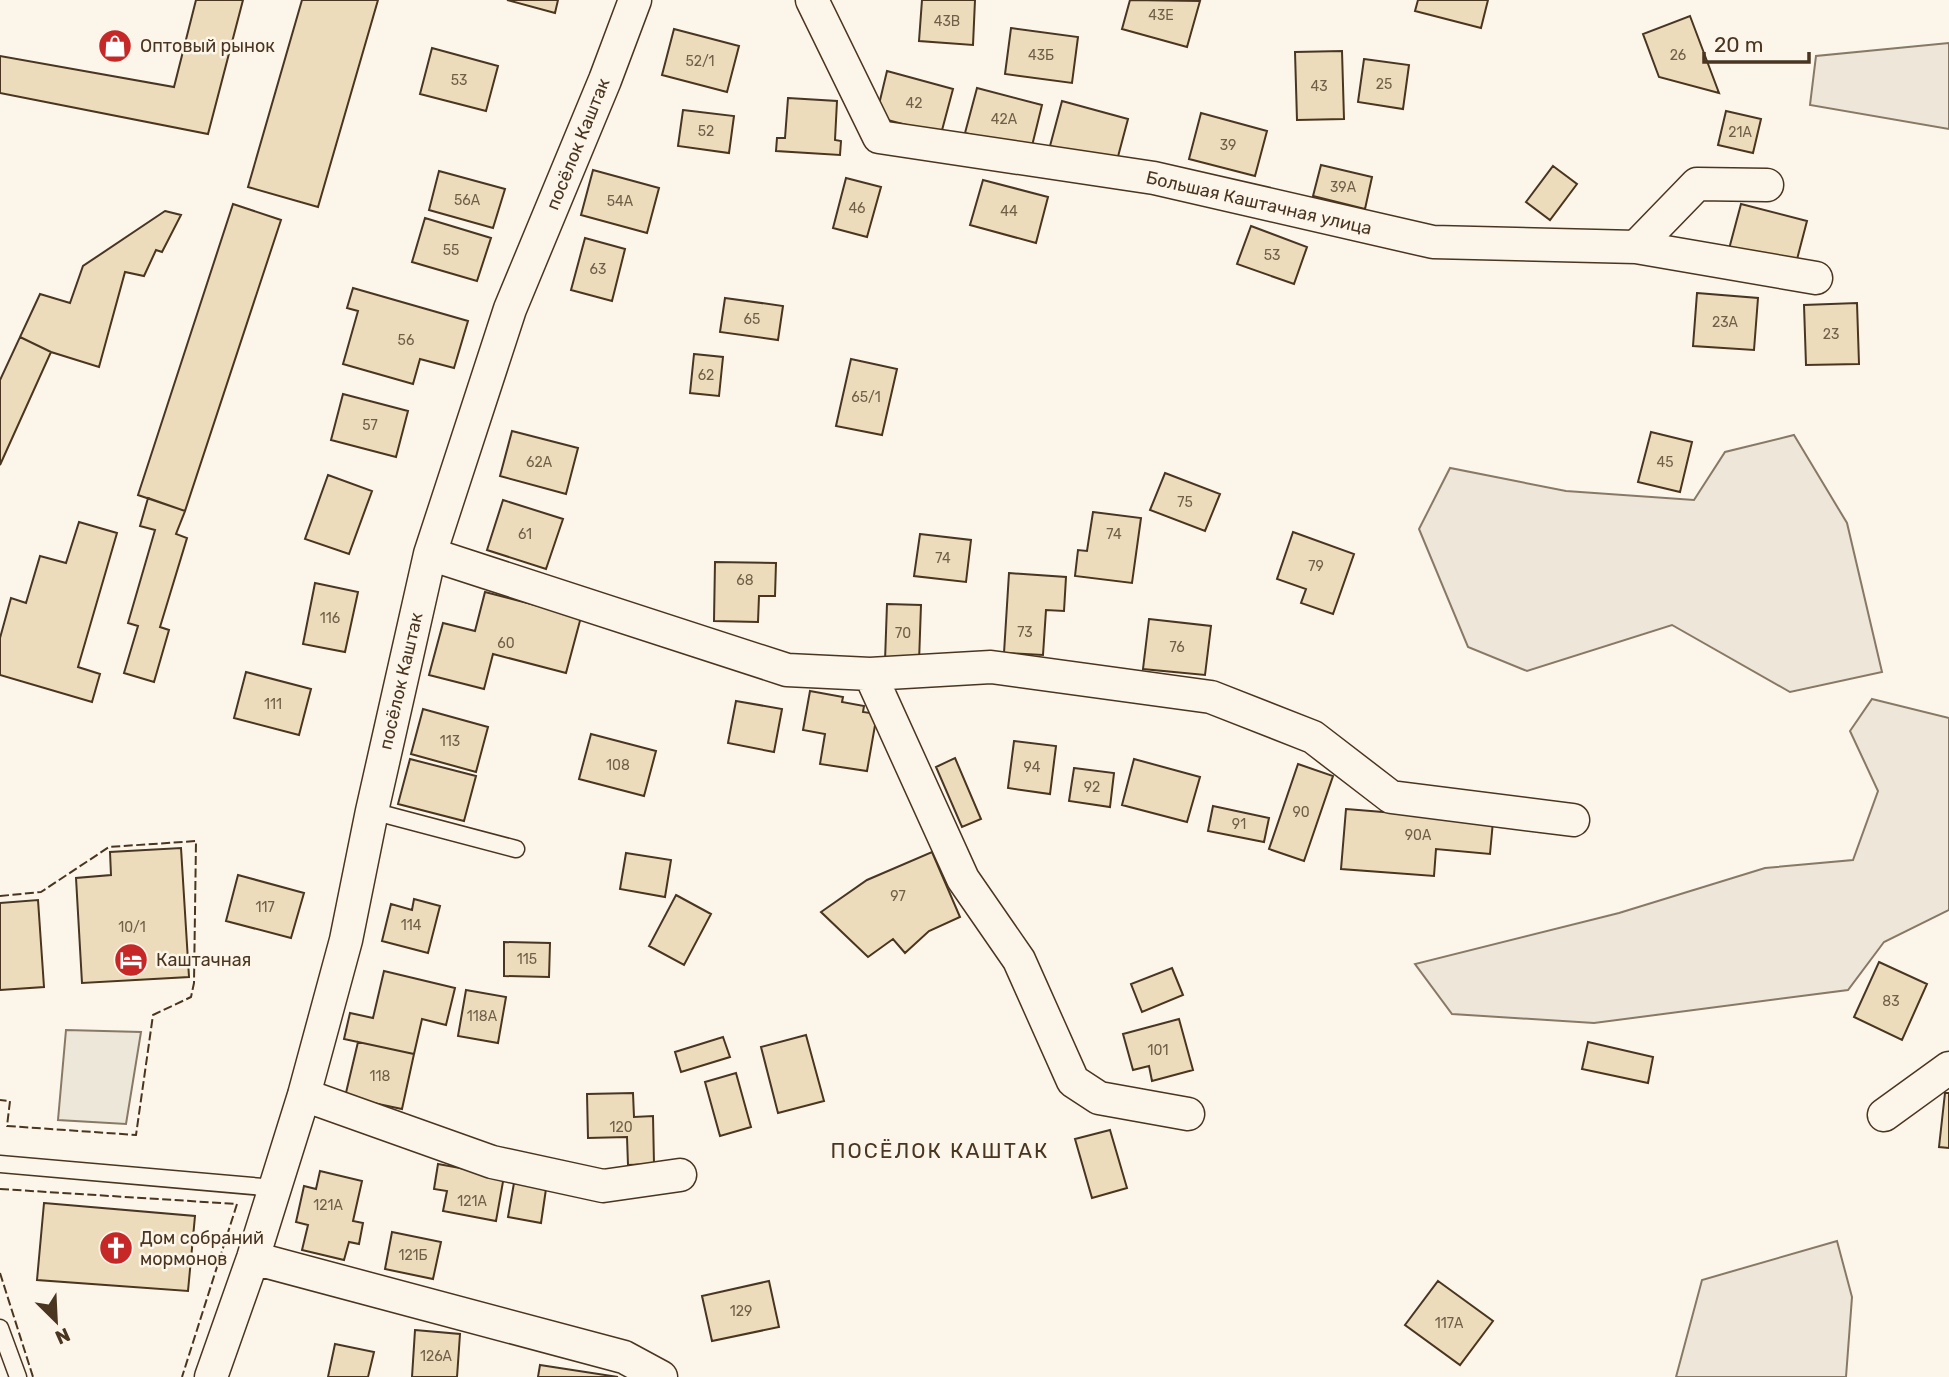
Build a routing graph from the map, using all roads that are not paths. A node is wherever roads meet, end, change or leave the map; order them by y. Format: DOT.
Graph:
graph roads {
  1 [pos="635,0"];
  2 [pos="812,0"];
  3 [pos="1767,185"];
  4 [pos="1636,247"];
  5 [pos="1816,278"];
  6 [pos="430,554"];
  7 [pos="870,674"];
  8 [pos="372,811"];
  9 [pos="1573,820"];
  10 [pos="516,849"];
  11 [pos="1949,1068"];
  12 [pos="304,1095"];
  13 [pos="1188,1114"];
  14 [pos="1884,1115"];
  15 [pos="0,1164"];
  16 [pos="680,1175"];
  17 [pos="275,1188"];
  18 [pos="253,1258"];
  19 [pos="0,1328"];
  20 [pos="18,1377"];
  21 [pos="211,1377"];
  22 [pos="661,1377"];
  1 -- 6 [label="street, посёлок Каштак"];
  2 -- 4 [label="street, Большая Каштачная улица"];
  3 -- 4 [label="street"];
  4 -- 5 [label="street"];
  6 -- 7 [label="street"];
  6 -- 8 [label="street, посёлок Каштак"];
  7 -- 9 [label="street"];
  7 -- 13 [label="street"];
  8 -- 10 [label="lane"];
  8 -- 12 [label="street, посёлок Каштак"];
  11 -- 14 [label="street"];
  12 -- 16 [label="street"];
  12 -- 17 [label="street, посёлок Каштак"];
  15 -- 17 [label="lane"];
  17 -- 18 [label="street, посёлок Каштак"];
  18 -- 21 [label="street, посёлок Каштак"];
  18 -- 22 [label="street"];
  19 -- 20 [label="lane"];
}
